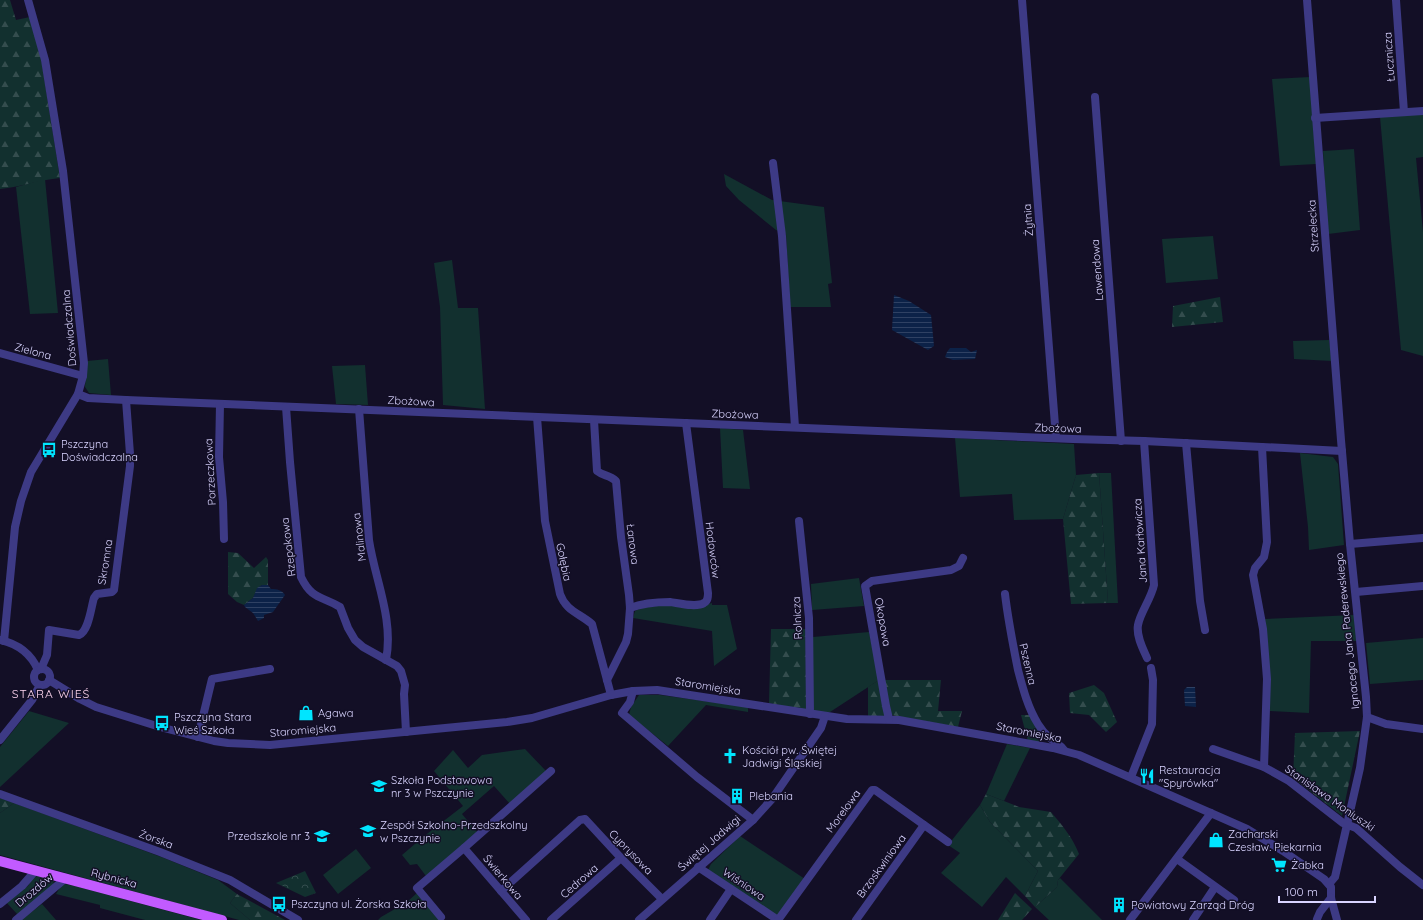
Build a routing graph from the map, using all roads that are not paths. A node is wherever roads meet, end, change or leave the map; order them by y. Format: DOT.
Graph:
graph roads {
  1 [pos="28,0"];
  2 [pos="1022,0"];
  3 [pos="1306,0"];
  4 [pos="1396,0"];
  5 [pos="1095,97"];
  6 [pos="1423,111"];
  7 [pos="1404,112"];
  8 [pos="1316,118"];
  9 [pos="773,163"];
  10 [pos="0,353"];
  11 [pos="83,376"];
  12 [pos="78,394"];
  13 [pos="126,400"];
  14 [pos="220,404"];
  15 [pos="286,407"];
  16 [pos="359,409"];
  17 [pos="537,417"];
  18 [pos="594,420"];
  19 [pos="686,423"];
  20 [pos="795,427"];
  21 [pos="1056,438"];
  22 [pos="1121,441"];
  23 [pos="1144,441"];
  24 [pos="1186,443"];
  25 [pos="1262,447"];
  26 [pos="1342,451"];
  27 [pos="799,521"];
  28 [pos="1423,538"];
  29 [pos="224,539"];
  30 [pos="1350,544"];
  31 [pos="963,558"];
  32 [pos="1423,586"];
  33 [pos="1356,592"];
  34 [pos="1005,594"];
  35 [pos="630,608"];
  36 [pos="1205,630"];
  37 [pos="2,641"];
  38 [pos="1147,658"];
  39 [pos="386,660"];
  40 [pos="1151,668"];
  41 [pos="270,669"];
  42 [pos="40,670"];
  43 [pos="49,680"];
  44 [pos="607,680"];
  45 [pos="40,685"];
  46 [pos="632,691"];
  47 [pos="611,695"];
  48 [pos="810,714"];
  49 [pos="825,716"];
  50 [pos="1367,717"];
  51 [pos="890,719"];
  52 [pos="1423,729"];
  53 [pos="406,732"];
  54 [pos="1045,733"];
  55 [pos="198,737"];
  56 [pos="0,740"];
  57 [pos="1041,745"];
  58 [pos="1213,749"];
  59 [pos="1064,750"];
  60 [pos="1264,768"];
  61 [pos="550,771"];
  62 [pos="1131,777"];
  63 [pos="0,794"];
  64 [pos="1211,813"];
  65 [pos="753,820"];
  66 [pos="1347,824"];
  67 [pos="924,825"];
  68 [pos="948,842"];
  69 [pos="464,848"];
  70 [pos="621,858"];
  71 [pos="1176,859"];
  72 [pos="0,861"];
  73 [pos="698,867"];
  74 [pos="36,870"];
  75 [pos="66,878"];
  76 [pos="1332,880"];
  77 [pos="1423,885"];
  78 [pos="1215,887"];
  79 [pos="731,889"];
  80 [pos="501,891"];
  81 [pos="1331,898"];
  82 [pos="662,899"];
  83 [pos="1234,900"];
  84 [pos="0,904"];
  85 [pos="441,917"];
  86 [pos="16,920"];
  87 [pos="222,920"];
  88 [pos="298,920"];
  89 [pos="526,920"];
  90 [pos="551,920"];
  91 [pos="639,920"];
  92 [pos="710,920"];
  93 [pos="778,920"];
  94 [pos="856,920"];
  95 [pos="1130,920"];
  96 [pos="1193,920"];
  97 [pos="1318,920"];
  98 [pos="1337,920"];
  1 -- 11 [label="street, Doświadczalna"];
  2 -- 21 [label="street, Żytnia"];
  3 -- 8 [label="street, Strzelecka"];
  4 -- 7 [label="street, Łucznicza"];
  5 -- 22 [label="street, Lawendowa"];
  6 -- 7 [label="street"];
  7 -- 8 [label="street"];
  8 -- 26 [label="street, Strzelecka"];
  9 -- 20 [label="street"];
  10 -- 11 [label="street, Zielona"];
  11 -- 12 [label="street, Doświadczalna"];
  12 -- 13 [label="street, Zbożowa"];
  12 -- 37 [label="street, Doświadczalna"];
  13 -- 14 [label="street, Zbożowa"];
  13 -- 42 [label="street, Skromna"];
  14 -- 15 [label="street, Zbożowa"];
  14 -- 29 [label="street, Porzeczkowa"];
  15 -- 16 [label="street, Zbożowa"];
  15 -- 39 [label="street, Rzepakowa"];
  16 -- 17 [label="street, Zbożowa"];
  16 -- 39 [label="street, Malinowa"];
  17 -- 18 [label="street, Zbożowa"];
  17 -- 44 [label="street, Gołębia"];
  18 -- 19 [label="street, Zbożowa"];
  18 -- 35 [label="street, Łanowa"];
  19 -- 20 [label="street, Zbożowa"];
  19 -- 35 [label="street, Hodowców"];
  20 -- 21 [label="street, Zbożowa"];
  21 -- 22 [label="street, Zbożowa"];
  22 -- 23 [label="street, Zbożowa"];
  23 -- 24 [label="street, Zbożowa"];
  23 -- 38 [label="street, Jana Karłowicza"];
  24 -- 25 [label="street, Zbożowa"];
  24 -- 36 [label="street"];
  25 -- 26 [label="street, Zbożowa"];
  25 -- 60 [label="street"];
  26 -- 30 [label="street, Ignacego Jana Paderewskiego"];
  27 -- 48 [label="street, Rolnicza"];
  28 -- 30 [label="street"];
  30 -- 33 [label="street, Ignacego Jana Paderewskiego"];
  31 -- 51 [label="street, Okopowa"];
  32 -- 33 [label="street"];
  33 -- 50 [label="street, Ignacego Jana Paderewskiego"];
  34 -- 54 [label="street, Pszenna"];
  35 -- 44 [label="street, Łanowa"];
  37 -- 42 [label="street"];
  39 -- 53 [label="street, Rzepakowa"];
  40 -- 62 [label="street"];
  41 -- 55 [label="street"];
  42 -- 43 [label="street"];
  42 -- 45 [label="street"];
  43 -- 45 [label="street"];
  43 -- 55 [label="street, Staromiejska"];
  44 -- 47 [label="street, Gołębia"];
  45 -- 56 [label="street"];
  46 -- 47 [label="street, Staromiejska"];
  46 -- 48 [label="street, Staromiejska"];
  46 -- 65 [label="street"];
  47 -- 53 [label="street, Staromiejska"];
  48 -- 49 [label="street, Staromiejska"];
  49 -- 51 [label="street, Staromiejska"];
  49 -- 65 [label="street, Świętej Jadwigi"];
  50 -- 52 [label="street"];
  50 -- 66 [label="street, Ignacego Jana Paderewskiego"];
  51 -- 57 [label="street, Staromiejska"];
  53 -- 55 [label="street, Staromiejska"];
  54 -- 57 [label="street"];
  54 -- 59 [label="street, Pszenna"];
  57 -- 59 [label="street, Staromiejska"];
  58 -- 60 [label="street, Stanisława Moniuszki"];
  59 -- 62 [label="street, Staromiejska"];
  60 -- 66 [label="street, Stanisława Moniuszki"];
  61 -- 69 [label="street"];
  62 -- 64 [label="street, Staromiejska"];
  63 -- 88 [label="street, Żorska"];
  64 -- 71 [label="street"];
  64 -- 76 [label="street, Staromiejska"];
  65 -- 73 [label="street, Świętej Jadwigi"];
  66 -- 76 [label="street, Ignacego Jana Paderewskiego"];
  66 -- 77 [label="street, Stanisława Moniuszki"];
  67 -- 68 [label="street, Morelowa"];
  67 -- 93 [label="street, Morelowa"];
  67 -- 94 [label="street, Brzoskwiniowa"];
  69 -- 80 [label="street, Świerkowa"];
  69 -- 85 [label="street"];
  70 -- 80 [label="street, Cyprysowa"];
  70 -- 82 [label="street, Cyprysowa"];
  70 -- 90 [label="street, Cedrowa"];
  71 -- 78 [label="street"];
  71 -- 95 [label="street"];
  72 -- 74 [label="main road, Rybnicka"];
  73 -- 79 [label="street, Wiśniowa"];
  73 -- 82 [label="street, Świętej Jadwigi"];
  74 -- 75 [label="main road, Rybnicka"];
  74 -- 84 [label="street"];
  75 -- 86 [label="street, Drozdów"];
  75 -- 87 [label="main road, Rybnicka"];
  76 -- 81 [label="street"];
  78 -- 83 [label="street"];
  78 -- 96 [label="street"];
  79 -- 92 [label="street"];
  79 -- 93 [label="street, Wiśniowa"];
  80 -- 89 [label="street, Świerkowa"];
  81 -- 97 [label="street"];
  81 -- 98 [label="street"];
  82 -- 91 [label="street, Świętej Jadwigi"];
}
